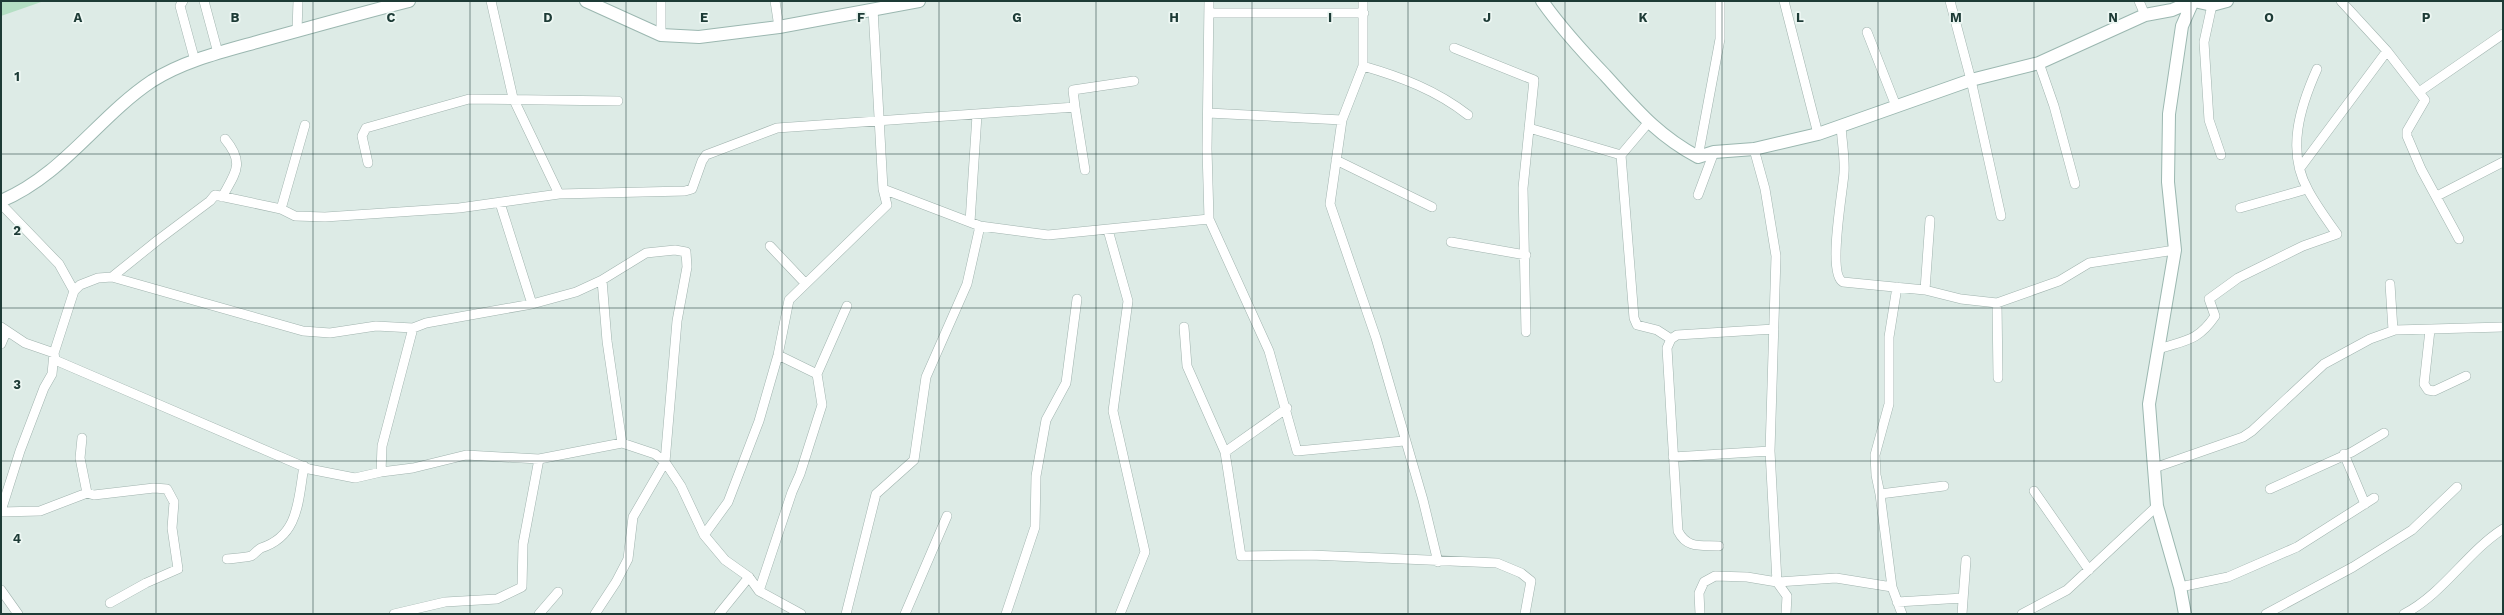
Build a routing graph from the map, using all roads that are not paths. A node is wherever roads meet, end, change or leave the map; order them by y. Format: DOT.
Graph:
graph roads {
  1 [pos="182,1"];
  2 [pos="204,1"];
  3 [pos="298,1"];
  4 [pos="409,1"];
  5 [pos="491,1"];
  6 [pos="586,1"];
  7 [pos="660,1"];
  8 [pos="775,1"];
  9 [pos="918,1"];
  10 [pos="1209,1"];
  11 [pos="1363,1"];
  12 [pos="1542,1"];
  13 [pos="1720,1"];
  14 [pos="1784,1"];
  15 [pos="1950,1"];
  16 [pos="2139,1"];
  17 [pos="2194,1"];
  18 [pos="2227,1"];
  19 [pos="2341,1"];
  20 [pos="2212,5"];
  21 [pos="873,9"];
  22 [pos="1209,13"];
  23 [pos="1364,13"];
  24 [pos="2145,15"];
  25 [pos="779,26"];
  26 [pos="297,31"];
  27 [pos="1867,32"];
  28 [pos="2503,34"];
  29 [pos="661,35"];
  30 [pos="1454,48"];
  31 [pos="2387,51"];
  32 [pos="218,53"];
  33 [pos="195,61"];
  34 [pos="2039,63"];
  35 [pos="1363,66"];
  36 [pos="2317,69"];
  37 [pos="1971,80"];
  38 [pos="1134,81"];
  39 [pos="2419,92"];
  40 [pos="513,98"];
  41 [pos="618,100"];
  42 [pos="1896,106"];
  43 [pos="1075,107"];
  44 [pos="1208,113"];
  45 [pos="977,115"];
  46 [pos="1468,115"];
  47 [pos="879,119"];
  48 [pos="1342,120"];
  49 [pos="1648,122"];
  50 [pos="305,125"];
  51 [pos="1841,126"];
  52 [pos="1529,128"];
  53 [pos="1818,134"];
  54 [pos="225,139"];
  55 [pos="1754,149"];
  56 [pos="1714,152"];
  57 [pos="1621,155"];
  58 [pos="2221,155"];
  59 [pos="1698,157"];
  60 [pos="1336,160"];
  61 [pos="2503,162"];
  62 [pos="368,163"];
  63 [pos="2300,168"];
  64 [pos="1085,170"];
  65 [pos="2075,184"];
  66 [pos="884,189"];
  67 [pos="2307,189"];
  68 [pos="559,194"];
  69 [pos="1698,195"];
  70 [pos="2437,196"];
  71 [pos="222,197"];
  72 [pos="1,201"];
  73 [pos="500,203"];
  74 [pos="1,204"];
  75 [pos="1432,207"];
  76 [pos="2240,208"];
  77 [pos="281,209"];
  78 [pos="2001,216"];
  79 [pos="1209,219"];
  80 [pos="1930,220"];
  81 [pos="970,222"];
  82 [pos="980,226"];
  83 [pos="1108,230"];
  84 [pos="2459,239"];
  85 [pos="1451,242"];
  86 [pos="770,246"];
  87 [pos="2175,250"];
  88 [pos="1526,255"];
  89 [pos="112,277"];
  90 [pos="602,280"];
  91 [pos="805,283"];
  92 [pos="2390,284"];
  93 [pos="1897,288"];
  94 [pos="74,290"];
  95 [pos="1925,290"];
  96 [pos="1077,299"];
  97 [pos="1997,303"];
  98 [pos="532,304"];
  99 [pos="847,306"];
  100 [pos="1184,327"];
  101 [pos="2503,327"];
  102 [pos="413,328"];
  103 [pos="1774,329"];
  104 [pos="4,330"];
  105 [pos="2393,330"];
  106 [pos="2430,330"];
  107 [pos="1526,332"];
  108 [pos="1671,339"];
  109 [pos="1,344"];
  110 [pos="2158,348"];
  111 [pos="54,353"];
  112 [pos="778,355"];
  113 [pos="817,374"];
  114 [pos="2466,376"];
  115 [pos="1998,378"];
  116 [pos="1287,408"];
  117 [pos="2384,433"];
  118 [pos="82,438"];
  119 [pos="1404,441"];
  120 [pos="622,443"];
  121 [pos="1770,451"];
  122 [pos="1225,452"];
  123 [pos="2344,454"];
  124 [pos="1673,457"];
  125 [pos="539,459"];
  126 [pos="665,462"];
  127 [pos="304,466"];
  128 [pos="2154,468"];
  129 [pos="381,472"];
  130 [pos="1944,486"];
  131 [pos="2457,487"];
  132 [pos="2270,489"];
  133 [pos="2034,491"];
  134 [pos="87,493"];
  135 [pos="1880,494"];
  136 [pos="2374,498"];
  137 [pos="2365,504"];
  138 [pos="2158,506"];
  139 [pos="1,511"];
  140 [pos="947,516"];
  141 [pos="2503,529"];
  142 [pos="704,535"];
  143 [pos="1719,546"];
  144 [pos="227,559"];
  145 [pos="1966,560"];
  146 [pos="1438,562"];
  147 [pos="2089,570"];
  148 [pos="749,577"];
  149 [pos="1777,582"];
  150 [pos="1892,586"];
  151 [pos="2180,587"];
  152 [pos="1,590"];
  153 [pos="759,590"];
  154 [pos="558,592"];
  155 [pos="1963,598"];
  156 [pos="1898,602"];
  157 [pos="110,603"];
  158 [pos="18,614"];
  159 [pos="394,614"];
  160 [pos="539,614"];
  161 [pos="595,614"];
  162 [pos="719,614"];
  163 [pos="801,614"];
  164 [pos="846,614"];
  165 [pos="905,614"];
  166 [pos="1006,614"];
  167 [pos="1120,614"];
  168 [pos="1525,614"];
  169 [pos="1700,614"];
  170 [pos="1786,614"];
  171 [pos="1902,614"];
  172 [pos="1962,614"];
  173 [pos="2022,614"];
  174 [pos="2185,614"];
  175 [pos="2266,614"];
  176 [pos="2404,614"];
  1 -- 33 [label="street"];
  2 -- 32 [label="street"];
  3 -- 26 [label="street"];
  4 -- 26 [label="street"];
  5 -- 40 [label="street"];
  6 -- 29 [label="street"];
  7 -- 29 [label="street"];
  8 -- 25 [label="street"];
  9 -- 21 [label="street"];
  10 -- 22 [label="street"];
  11 -- 23 [label="street"];
  12 -- 49 [label="street"];
  13 -- 59 [label="street"];
  14 -- 53 [label="street"];
  15 -- 37 [label="street"];
  16 -- 24 [label="street"];
  17 -- 20 [label="street"];
  18 -- 20 [label="street"];
  19 -- 31 [label="street"];
  20 -- 58 [label="street"];
  21 -- 25 [label="street"];
  21 -- 47 [label="street"];
  22 -- 23 [label="street"];
  22 -- 44 [label="street"];
  23 -- 35 [label="street"];
  24 -- 34 [label="street"];
  24 -- 87 [label="street"];
  25 -- 29 [label="street"];
  26 -- 32 [label="street"];
  27 -- 42 [label="street"];
  28 -- 39 [label="street"];
  30 -- 52 [label="street"];
  31 -- 39 [label="street"];
  31 -- 63 [label="street"];
  32 -- 33 [label="street"];
  33 -- 72 [label="street"];
  34 -- 37 [label="street"];
  34 -- 65 [label="street"];
  35 -- 46 [label="street"];
  35 -- 48 [label="street"];
  36 -- 63 [label="street"];
  37 -- 42 [label="street"];
  37 -- 78 [label="street"];
  38 -- 43 [label="street"];
  39 -- 70 [label="street"];
  40 -- 41 [label="street"];
  40 -- 62 [label="street"];
  40 -- 68 [label="street"];
  42 -- 51 [label="street"];
  43 -- 45 [label="street"];
  43 -- 64 [label="street"];
  44 -- 48 [label="street"];
  44 -- 79 [label="street"];
  45 -- 47 [label="street"];
  45 -- 81 [label="street"];
  47 -- 66 [label="street"];
  47 -- 68 [label="street"];
  48 -- 60 [label="street"];
  49 -- 57 [label="street"];
  49 -- 59 [label="street"];
  50 -- 77 [label="street"];
  51 -- 53 [label="street"];
  51 -- 93 [label="street"];
  52 -- 57 [label="street"];
  52 -- 88 [label="street"];
  53 -- 55 [label="street"];
  54 -- 71 [label="street"];
  55 -- 56 [label="street"];
  55 -- 103 [label="street"];
  56 -- 59 [label="street"];
  56 -- 69 [label="street"];
  57 -- 108 [label="street"];
  60 -- 75 [label="street"];
  60 -- 119 [label="street"];
  61 -- 70 [label="street"];
  63 -- 67 [label="street"];
  66 -- 81 [label="street"];
  66 -- 91 [label="street"];
  67 -- 76 [label="street"];
  67 -- 110 [label="street"];
  68 -- 73 [label="street"];
  70 -- 84 [label="street"];
  71 -- 77 [label="street"];
  71 -- 89 [label="street"];
  73 -- 77 [label="street"];
  73 -- 98 [label="street"];
  74 -- 94 [label="street"];
  79 -- 83 [label="street"];
  79 -- 116 [label="street"];
  80 -- 95 [label="street"];
  81 -- 82 [label="street"];
  82 -- 83 [label="street"];
  82 -- 164 [label="street"];
  83 -- 167 [label="street"];
  85 -- 88 [label="street"];
  86 -- 91 [label="street"];
  87 -- 97 [label="street"];
  87 -- 110 [label="street"];
  88 -- 107 [label="street"];
  89 -- 94 [label="street"];
  89 -- 102 [label="street"];
  90 -- 98 [label="street"];
  90 -- 120 [label="street"];
  90 -- 126 [label="street"];
  91 -- 112 [label="street"];
  92 -- 105 [label="street"];
  93 -- 95 [label="street"];
  93 -- 135 [label="street"];
  94 -- 111 [label="street"];
  95 -- 97 [label="street"];
  96 -- 166 [label="street"];
  97 -- 115 [label="street"];
  98 -- 102 [label="street"];
  99 -- 113 [label="street"];
  100 -- 122 [label="street"];
  101 -- 106 [label="street"];
  102 -- 129 [label="street"];
  103 -- 108 [label="street"];
  103 -- 121 [label="street"];
  104 -- 109 [label="street"];
  104 -- 111 [label="street"];
  105 -- 106 [label="street"];
  105 -- 128 [label="street"];
  106 -- 114 [label="street"];
  108 -- 124 [label="street"];
  110 -- 128 [label="street"];
  111 -- 127 [label="street"];
  111 -- 139 [label="street"];
  112 -- 113 [label="street"];
  112 -- 142 [label="street"];
  113 -- 153 [label="street"];
  116 -- 119 [label="street"];
  116 -- 122 [label="street"];
  117 -- 123 [label="street"];
  118 -- 134 [label="street"];
  119 -- 146 [label="street"];
  120 -- 125 [label="street"];
  120 -- 126 [label="street"];
  121 -- 124 [label="street"];
  121 -- 149 [label="street"];
  122 -- 146 [label="street"];
  123 -- 132 [label="street"];
  123 -- 137 [label="street"];
  124 -- 143 [label="street"];
  125 -- 129 [label="street"];
  125 -- 159 [label="street"];
  126 -- 142 [label="street"];
  126 -- 161 [label="street"];
  127 -- 129 [label="street"];
  127 -- 144 [label="street"];
  128 -- 138 [label="street"];
  130 -- 135 [label="street"];
  131 -- 175 [label="street"];
  133 -- 147 [label="street"];
  134 -- 139 [label="street"];
  134 -- 157 [label="street"];
  135 -- 150 [label="street"];
  136 -- 137 [label="street"];
  137 -- 151 [label="street"];
  138 -- 147 [label="street"];
  138 -- 151 [label="street"];
  140 -- 165 [label="street"];
  141 -- 176 [label="street"];
  142 -- 148 [label="street"];
  145 -- 155 [label="street"];
  146 -- 168 [label="street"];
  147 -- 173 [label="street"];
  148 -- 153 [label="street"];
  148 -- 162 [label="street"];
  149 -- 150 [label="street"];
  149 -- 169 [label="street"];
  149 -- 170 [label="street"];
  150 -- 156 [label="street"];
  151 -- 174 [label="street"];
  152 -- 158 [label="street"];
  153 -- 163 [label="street"];
  154 -- 160 [label="street"];
  155 -- 156 [label="street"];
  155 -- 172 [label="street"];
  156 -- 171 [label="street"];
}
